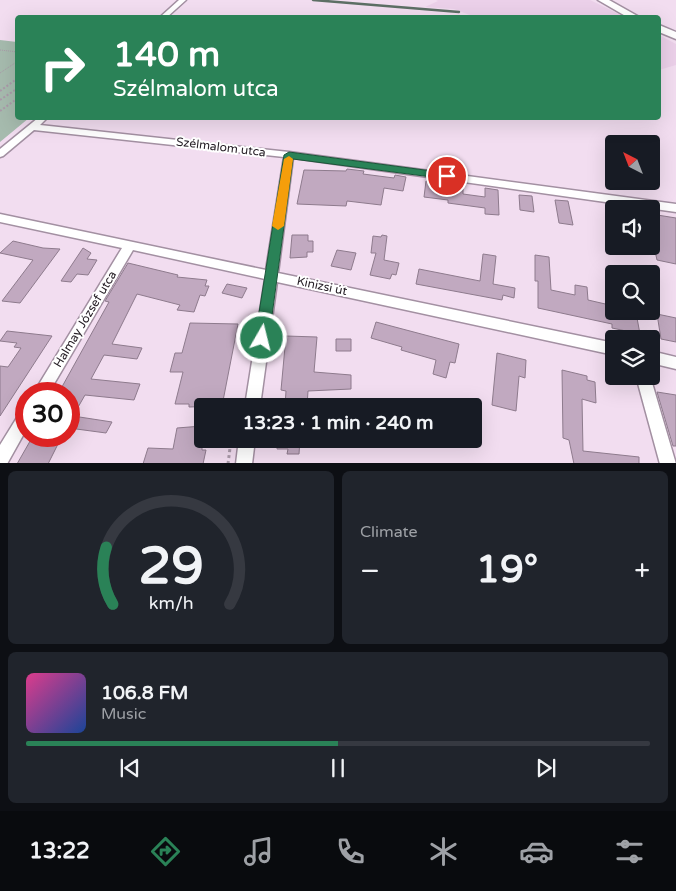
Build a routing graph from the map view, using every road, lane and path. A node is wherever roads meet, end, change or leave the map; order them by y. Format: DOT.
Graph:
graph roads {
  1 [pos="183,0"];
  2 [pos="603,1"];
  3 [pos="166,15"];
  4 [pos="631,15"];
  5 [pos="661,29"];
  6 [pos="676,36"];
  7 [pos="0,50"];
  8 [pos="15,52"];
  9 [pos="15,63"];
  10 [pos="0,73"];
  11 [pos="15,80"];
  12 [pos="15,90"];
  13 [pos="0,91"];
  14 [pos="0,96"];
  15 [pos="5,97"];
  16 [pos="0,100"];
  17 [pos="15,100"];
  18 [pos="0,111"];
  19 [pos="41,120"];
  20 [pos="32,127"];
  21 [pos="0,154"];
  22 [pos="289,155"];
  23 [pos="676,208"];
  24 [pos="0,218"];
  25 [pos="130,245"];
  26 [pos="271,274"];
  27 [pos="605,347"];
  28 [pos="660,359"];
  29 [pos="676,363"];
  30 [pos="47,382"];
  31 [pos="646,385"];
  32 [pos="253,398"];
  33 [pos="15,435"];
  34 [pos="231,448"];
  35 [pos="247,448"];
  36 [pos="0,460"];
  37 [pos="228,463"];
  38 [pos="244,463"];
  39 [pos="668,463"];
  1 -- 3 [label="street"];
  2 -- 4 [label="street"];
  5 -- 6 [label="street"];
  7 -- 8 [label="path"];
  9 -- 10 [label="path"];
  11 -- 13 [label="path"];
  12 -- 15 [label="path"];
  14 -- 15 [label="path"];
  15 -- 16 [label="path"];
  17 -- 18 [label="path"];
  19 -- 20 [label="street"];
  20 -- 21 [label="street"];
  20 -- 22 [label="street, Szélmalom utca"];
  22 -- 23 [label="street, Szélmalom utca"];
  22 -- 26 [label="street"];
  24 -- 25 [label="street, Kinizsi út"];
  25 -- 26 [label="street, Kinizsi út"];
  25 -- 30 [label="street, Halmay József utca"];
  26 -- 27 [label="street, Kinizsi út"];
  26 -- 32 [label="street"];
  28 -- 29 [label="street"];
  31 -- 39 [label="street"];
  33 -- 36 [label="street"];
  34 -- 37 [label="path"];
  35 -- 38 [label="street"];
}
